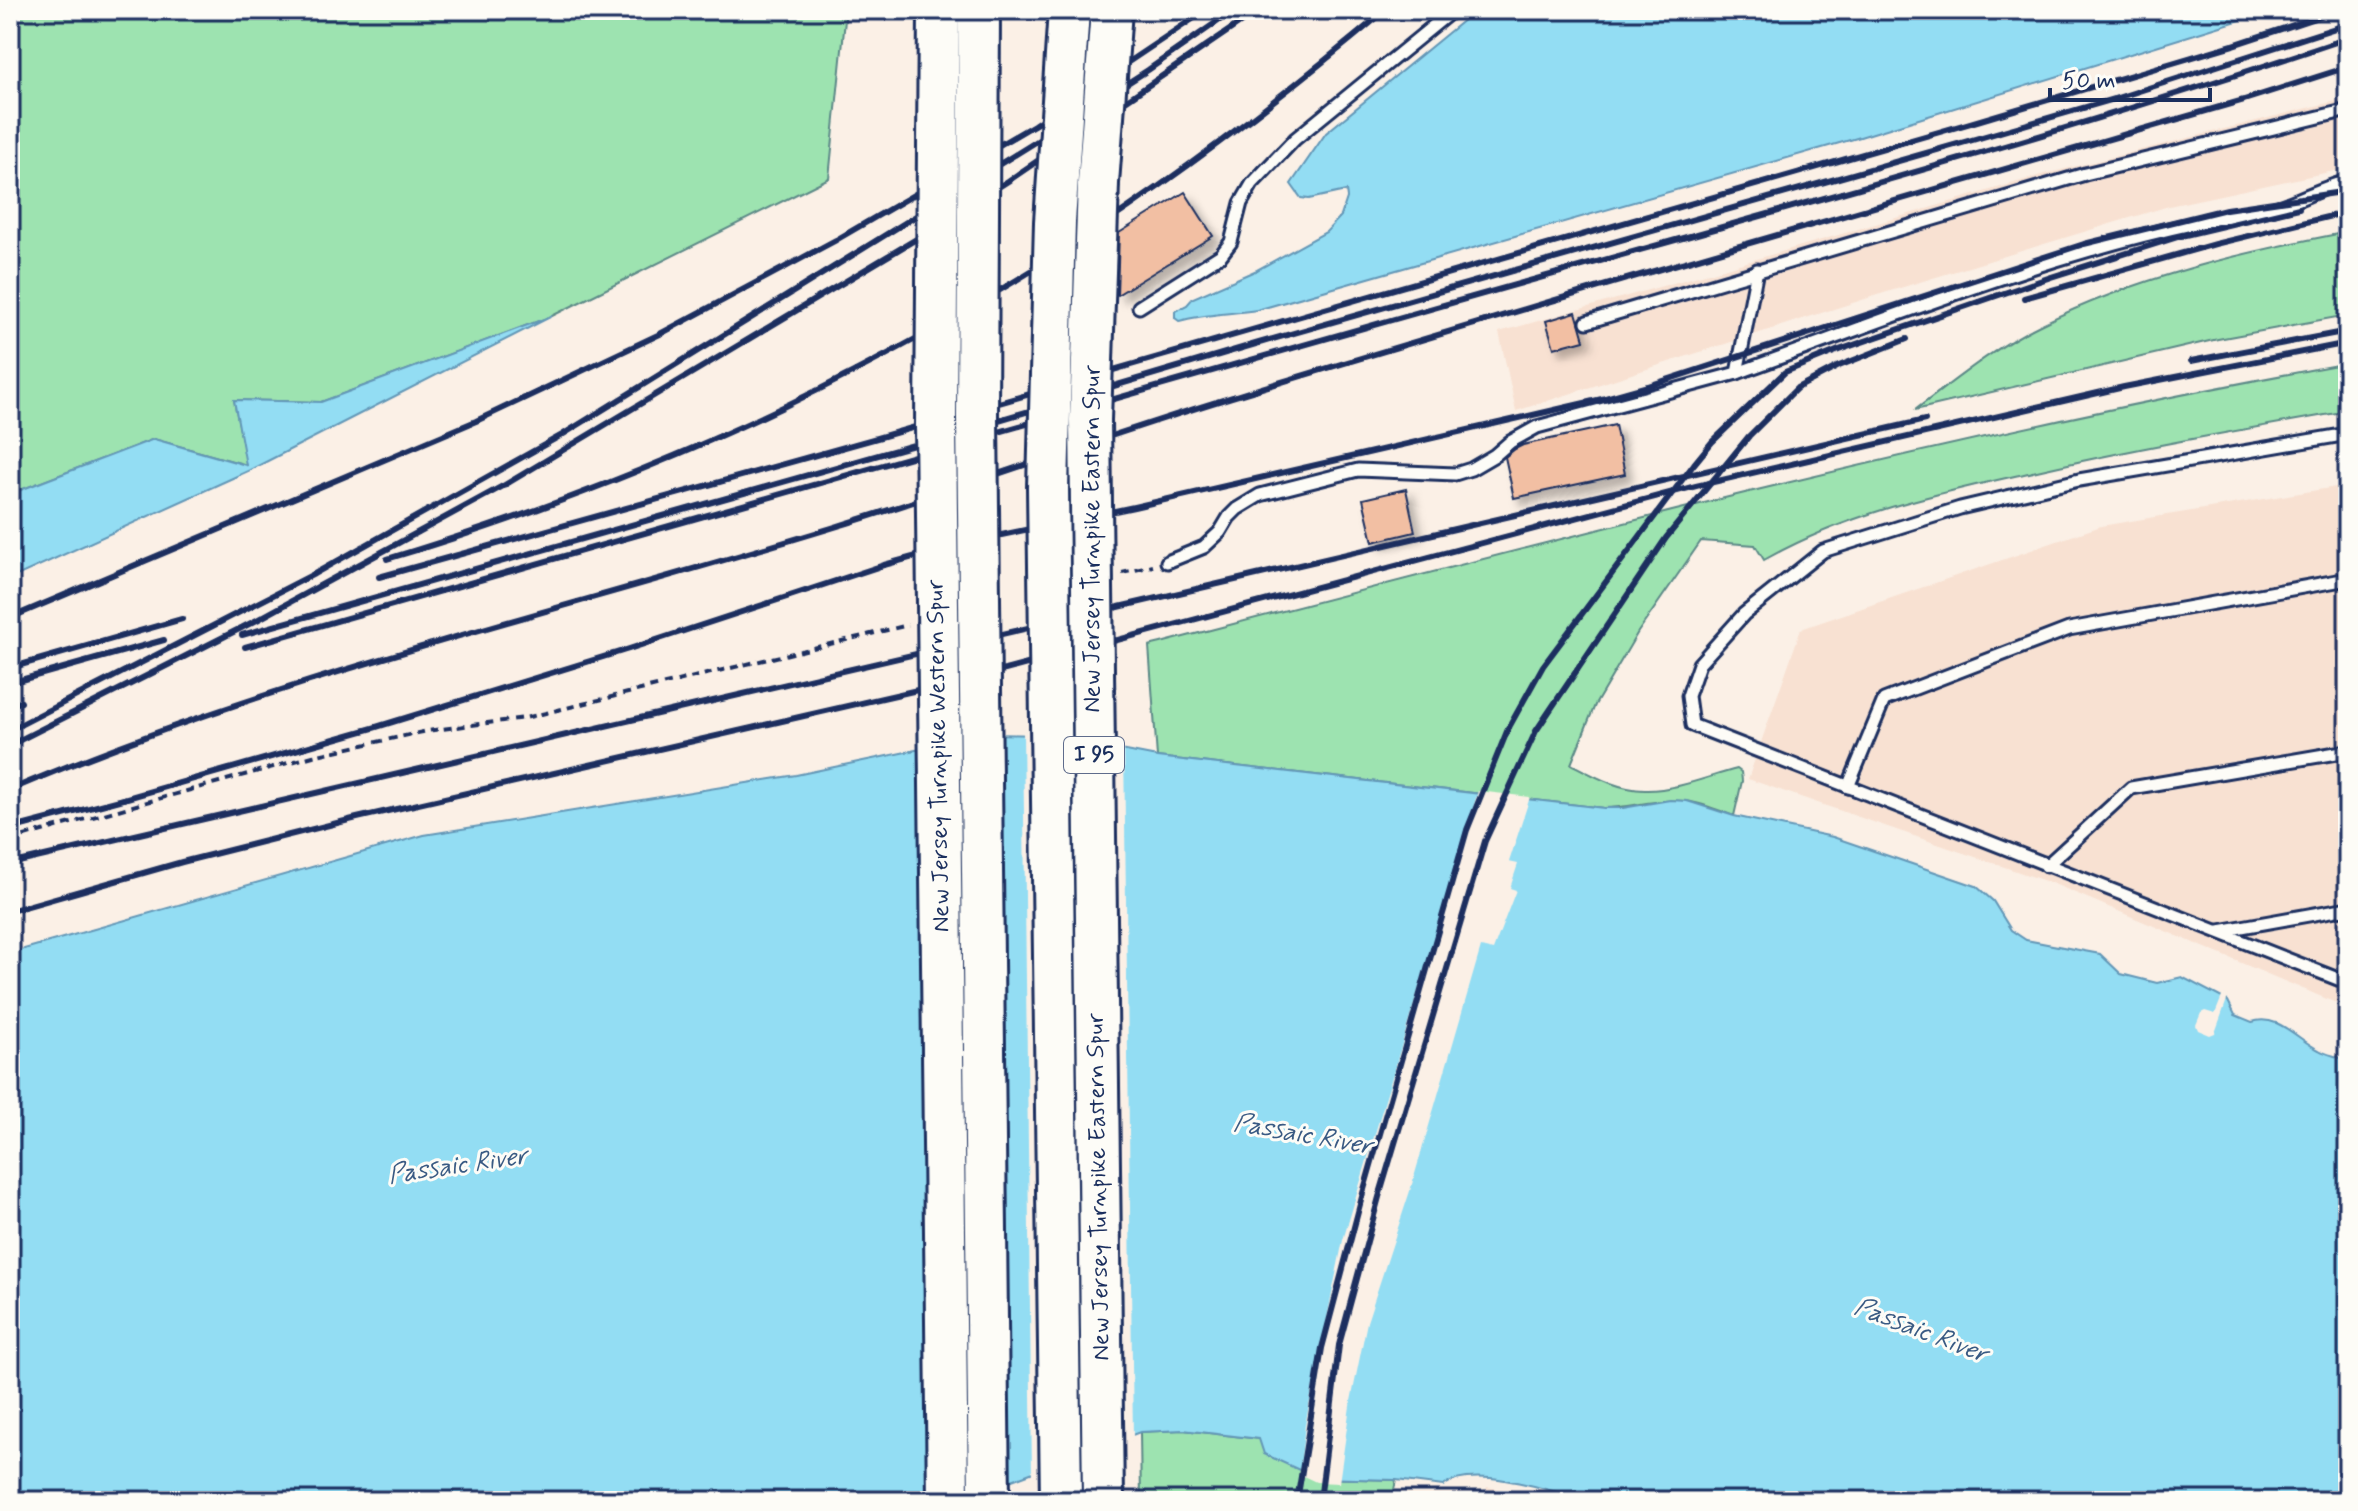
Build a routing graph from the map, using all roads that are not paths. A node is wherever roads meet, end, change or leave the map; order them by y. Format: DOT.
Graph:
graph roads {
  1 [pos="939,10"];
  2 [pos="979,10"];
  3 [pos="1069,10"];
  4 [pos="1111,10"];
  5 [pos="1453,10"];
  6 [pos="2348,110"];
  7 [pos="2348,181"];
  8 [pos="1757,270"];
  9 [pos="1139,307"];
  10 [pos="1587,322"];
  11 [pos="1737,373"];
  12 [pos="2348,434"];
  13 [pos="1167,562"];
  14 [pos="2348,579"];
  15 [pos="2348,751"];
  16 [pos="1848,787"];
  17 [pos="2046,866"];
  18 [pos="2348,908"];
  19 [pos="2219,931"];
  20 [pos="2348,983"];
  21 [pos="948,1501"];
  22 [pos="989,1501"];
  23 [pos="1061,1501"];
  24 [pos="1103,1501"];
  1 -- 21 [label="highway, New Jersey Turnpike Western Spur, bridge"];
  2 -- 22 [label="highway, New Jersey Turnpike Western Spur, bridge"];
  3 -- 23 [label="highway, New Jersey Turnpike Eastern Spur / I 95, bridge"];
  4 -- 24 [label="highway, New Jersey Turnpike Eastern Spur / I 95, bridge"];
  5 -- 9 [label="lane"];
  6 -- 8 [label="lane"];
  7 -- 11 [label="lane"];
  8 -- 10 [label="lane"];
  8 -- 11 [label="lane"];
  11 -- 13 [label="lane"];
  12 -- 16 [label="lane"];
  14 -- 16 [label="lane"];
  15 -- 17 [label="lane"];
  16 -- 17 [label="lane"];
  17 -- 19 [label="lane"];
  18 -- 19 [label="lane"];
  19 -- 20 [label="lane"];
}
